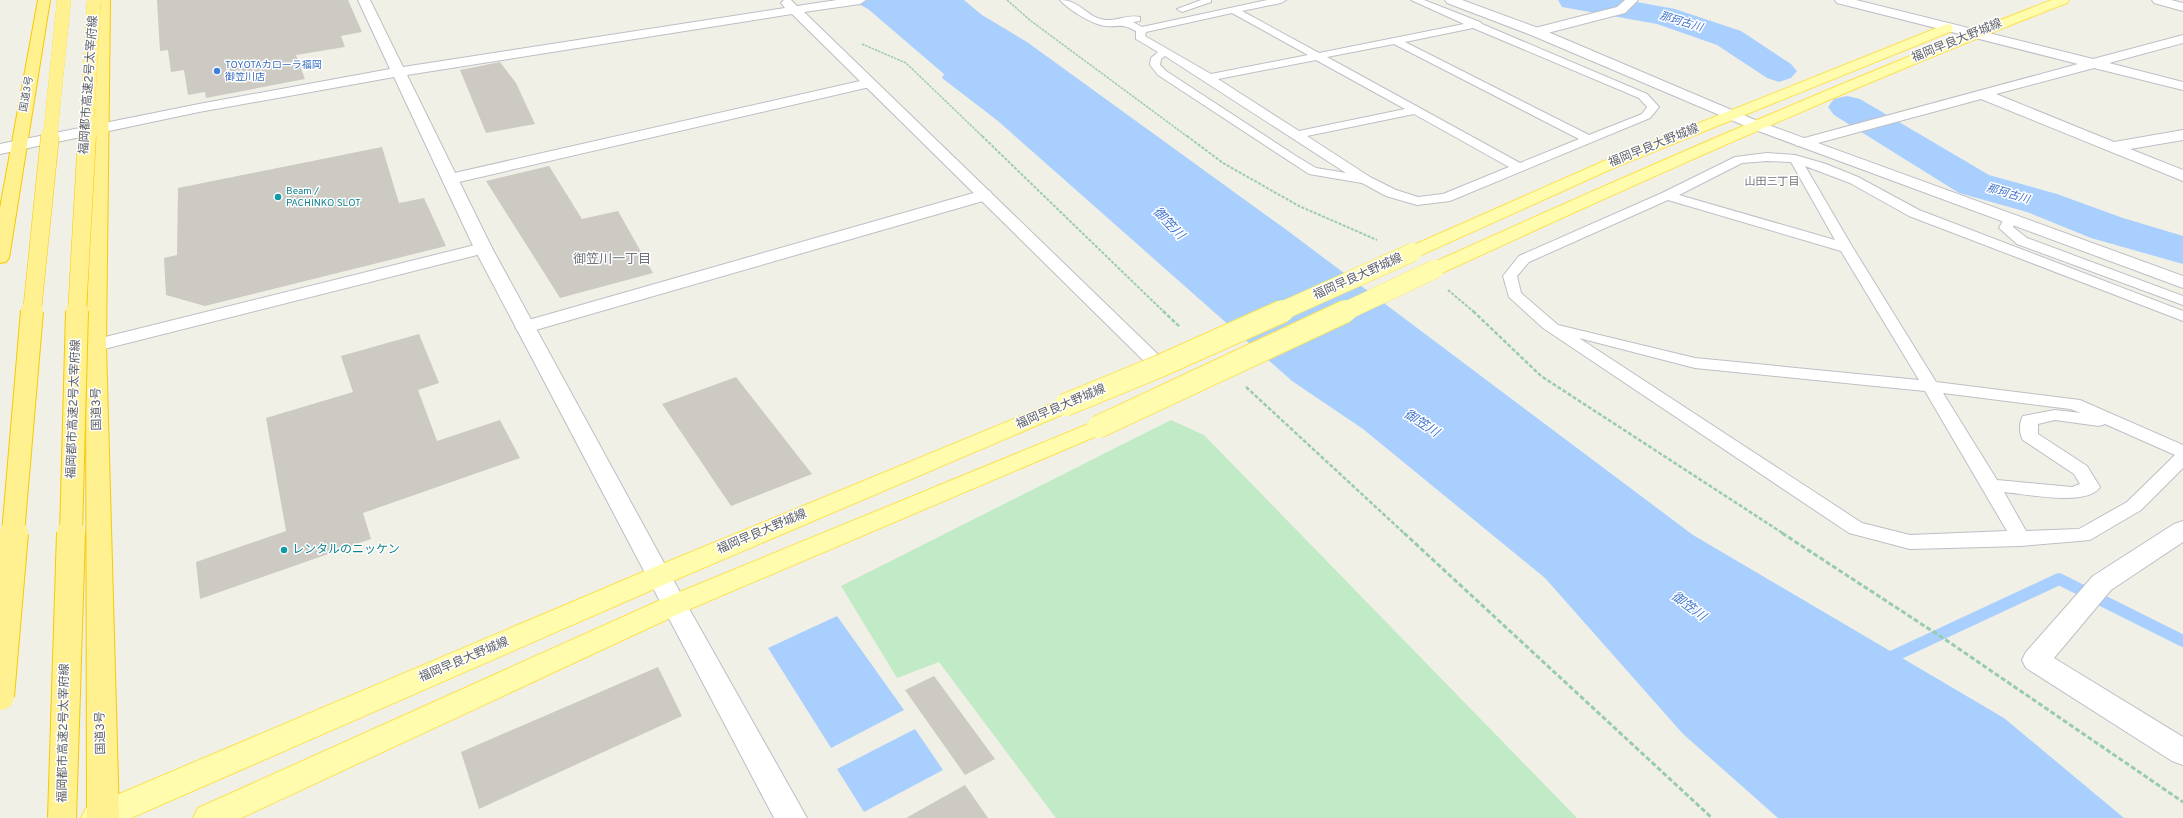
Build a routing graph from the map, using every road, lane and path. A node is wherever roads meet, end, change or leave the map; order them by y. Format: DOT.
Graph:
graph roads {
  1 [pos="44,0"];
  2 [pos="64,0"];
  3 [pos="94,0"];
  4 [pos="104,0"];
  5 [pos="364,0"];
  6 [pos="860,0"];
  7 [pos="1006,0"];
  8 [pos="1065,0"];
  9 [pos="1206,0"];
  10 [pos="1281,0"];
  11 [pos="1416,0"];
  12 [pos="1451,0"];
  13 [pos="1632,0"];
  14 [pos="1841,0"];
  15 [pos="2064,0"];
  16 [pos="2158,0"];
  17 [pos="796,6"];
  18 [pos="2183,7"];
  19 [pos="1234,10"];
  20 [pos="1125,22"];
  21 [pos="1478,24"];
  22 [pos="1972,27"];
  23 [pos="1948,28"];
  24 [pos="1141,30"];
  25 [pos="1536,32"];
  26 [pos="2183,39"];
  27 [pos="1396,41"];
  28 [pos="857,42"];
  29 [pos="1165,52"];
  30 [pos="1319,56"];
  31 [pos="2091,63"];
  32 [pos="399,72"];
  33 [pos="1209,78"];
  34 [pos="869,83"];
  35 [pos="2183,86"];
  36 [pos="1980,93"];
  37 [pos="1418,110"];
  38 [pos="1731,115"];
  39 [pos="1755,124"];
  40 [pos="101,128"];
  41 [pos="1297,135"];
  42 [pos="2183,135"];
  43 [pos="1588,139"];
  44 [pos="1802,143"];
  45 [pos="18,145"];
  46 [pos="2112,147"];
  47 [pos="0,149"];
  48 [pos="1795,159"];
  49 [pos="1518,167"];
  50 [pos="2183,176"];
  51 [pos="450,179"];
  52 [pos="1366,180"];
  53 [pos="984,195"];
  54 [pos="1667,196"];
  55 [pos="2011,218"];
  56 [pos="1383,244"];
  57 [pos="483,248"];
  58 [pos="1846,248"];
  59 [pos="0,258"];
  60 [pos="2183,282"];
  61 [pos="1445,288"];
  62 [pos="2183,301"];
  63 [pos="2183,316"];
  64 [pos="1548,325"];
  65 [pos="525,327"];
  66 [pos="1181,327"];
  67 [pos="96,345"];
  68 [pos="1160,366"];
  69 [pos="1930,386"];
  70 [pos="1245,387"];
  71 [pos="2118,424"];
  72 [pos="2183,452"];
  73 [pos="2183,458"];
  74 [pos="1991,485"];
  75 [pos="2183,530"];
  76 [pos="2021,539"];
  77 [pos="659,576"];
  78 [pos="674,605"];
  79 [pos="0,696"];
  80 [pos="2183,752"];
  81 [pos="2183,802"];
  82 [pos="101,817"];
  83 [pos="62,818"];
  84 [pos="209,818"];
  85 [pos="791,818"];
  86 [pos="1712,818"];
  1 -- 45 [label="highway, 国道3号"];
  2 -- 79 [label="highway, bridge"];
  3 -- 83 [label="highway, 福岡都市高速2号太宰府線, bridge"];
  4 -- 40 [label="highway, 国道3号"];
  5 -- 32 [label="street"];
  6 -- 17 [label="street"];
  7 -- 56 [label="path"];
  8 -- 20 [label="lane"];
  9 -- 20 [label="lane"];
  10 -- 19 [label="lane"];
  11 -- 21 [label="lane"];
  12 -- 25 [label="street"];
  13 -- 25 [label="street"];
  14 -- 23 [label="street"];
  15 -- 22 [label="main road, 福岡早良大野城線"];
  16 -- 18 [label="street"];
  17 -- 32 [label="street"];
  17 -- 34 [label="street"];
  19 -- 24 [label="lane"];
  19 -- 30 [label="lane"];
  20 -- 24 [label="lane"];
  21 -- 27 [label="lane"];
  21 -- 43 [label="lane"];
  22 -- 23 [label="main road, 福岡早良大野城線"];
  22 -- 31 [label="street"];
  22 -- 39 [label="main road, 福岡早良大野城線"];
  23 -- 38 [label="main road, 福岡早良大野城線"];
  24 -- 29 [label="lane"];
  25 -- 38 [label="street"];
  26 -- 31 [label="street"];
  27 -- 30 [label="lane"];
  27 -- 43 [label="lane"];
  28 -- 66 [label="path"];
  29 -- 33 [label="lane"];
  29 -- 52 [label="lane"];
  30 -- 33 [label="lane"];
  30 -- 37 [label="lane"];
  31 -- 35 [label="street"];
  31 -- 36 [label="street"];
  32 -- 40 [label="street"];
  32 -- 51 [label="street"];
  33 -- 41 [label="lane"];
  34 -- 51 [label="street"];
  34 -- 53 [label="street"];
  36 -- 44 [label="street"];
  36 -- 46 [label="street"];
  37 -- 41 [label="lane"];
  37 -- 49 [label="lane"];
  38 -- 39 [label="street"];
  38 -- 68 [label="main road, 福岡早良大野城線, bridge"];
  39 -- 44 [label="street"];
  39 -- 78 [label="main road, 福岡早良大野城線, bridge"];
  40 -- 45 [label="street"];
  40 -- 67 [label="highway, 国道3号"];
  41 -- 52 [label="lane"];
  42 -- 46 [label="street"];
  43 -- 49 [label="lane"];
  44 -- 55 [label="street"];
  45 -- 47 [label="street"];
  45 -- 59 [label="highway, 国道3号"];
  46 -- 50 [label="street"];
  48 -- 54 [label="lane"];
  48 -- 58 [label="lane"];
  48 -- 63 [label="lane"];
  49 -- 52 [label="lane"];
  51 -- 57 [label="street"];
  53 -- 65 [label="street"];
  53 -- 68 [label="street"];
  54 -- 58 [label="lane"];
  54 -- 64 [label="lane"];
  55 -- 60 [label="street"];
  55 -- 62 [label="lane"];
  57 -- 65 [label="street"];
  57 -- 67 [label="street"];
  58 -- 69 [label="lane"];
  61 -- 81 [label="path"];
  64 -- 69 [label="lane"];
  64 -- 76 [label="lane"];
  65 -- 77 [label="street"];
  67 -- 82 [label="highway, 国道3号"];
  68 -- 77 [label="main road, 福岡早良大野城線, bridge"];
  69 -- 71 [label="lane"];
  69 -- 74 [label="lane"];
  70 -- 86 [label="path"];
  71 -- 72 [label="lane"];
  71 -- 74 [label="lane"];
  73 -- 76 [label="lane"];
  74 -- 76 [label="lane"];
  75 -- 80 [label="street"];
  77 -- 78 [label="street"];
  77 -- 82 [label="main road, 福岡早良大野城線"];
  78 -- 84 [label="main road, 福岡早良大野城線"];
  78 -- 85 [label="street"];
}
